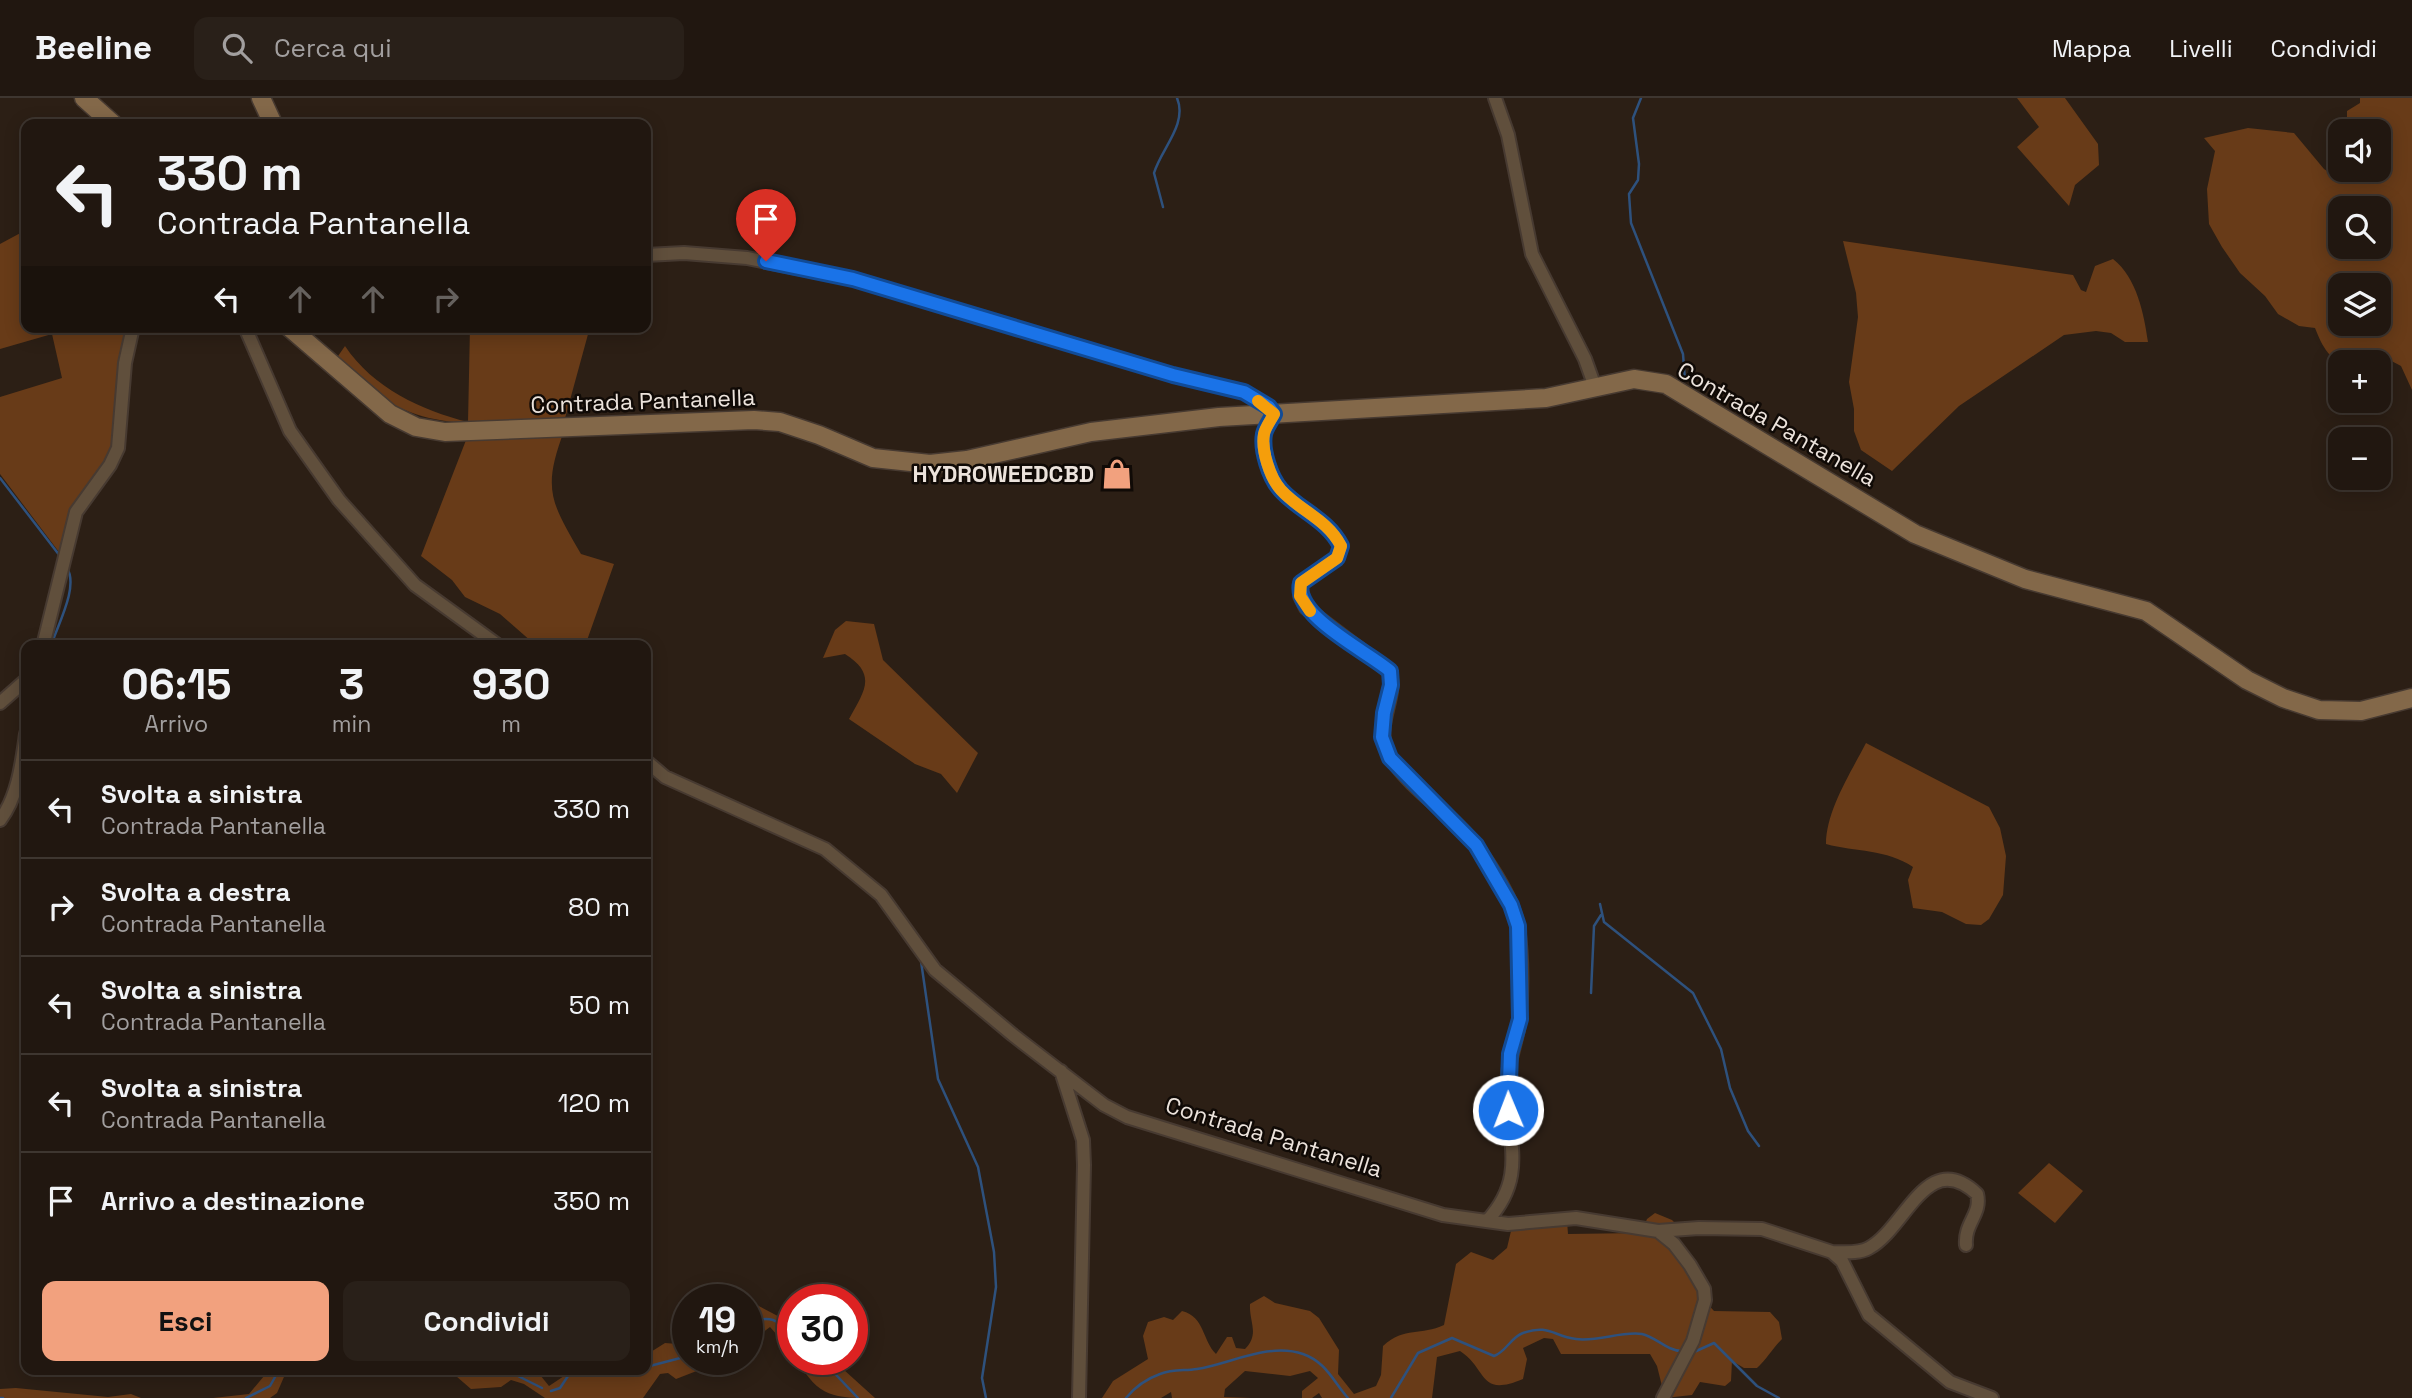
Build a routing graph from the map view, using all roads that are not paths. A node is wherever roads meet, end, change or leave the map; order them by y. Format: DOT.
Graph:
graph roads {
  1 [pos="84,98"];
  2 [pos="261,98"];
  3 [pos="1495,98"];
  4 [pos="107,119"];
  5 [pos="272,119"];
  6 [pos="651,256"];
  7 [pos="132,333"];
  8 [pos="248,333"];
  9 [pos="296,333"];
  10 [pos="1595,387"];
  11 [pos="1274,414"];
  12 [pos="44,640"];
  13 [pos="488,640"];
  14 [pos="21,684"];
  15 [pos="2412,698"];
  16 [pos="0,703"];
  17 [pos="651,765"];
  18 [pos="21,768"];
  19 [pos="0,820"];
  20 [pos="1061,1070"];
  21 [pos="1487,1221"];
  22 [pos="1658,1231"];
  23 [pos="1966,1245"];
  24 [pos="1832,1252"];
  25 [pos="1079,1398"];
  26 [pos="1664,1398"];
  27 [pos="1992,1398"];
  1 -- 4 [label="street"];
  2 -- 5 [label="street"];
  3 -- 10 [label="street"];
  6 -- 11 [label="street"];
  7 -- 12 [label="street"];
  8 -- 13 [label="street"];
  9 -- 11 [label="street, Contrada Pantanella"];
  10 -- 11 [label="street, Contrada Pantanella"];
  10 -- 15 [label="street, Contrada Pantanella"];
  11 -- 21 [label="street"];
  14 -- 16 [label="street"];
  17 -- 20 [label="street, Contrada Pantanella"];
  18 -- 19 [label="street"];
  20 -- 21 [label="street, Contrada Pantanella"];
  20 -- 25 [label="street"];
  21 -- 22 [label="street, Contrada Pantanella"];
  22 -- 24 [label="street, Contrada Pantanella"];
  22 -- 26 [label="street"];
  23 -- 24 [label="street"];
  24 -- 27 [label="street"];
}
